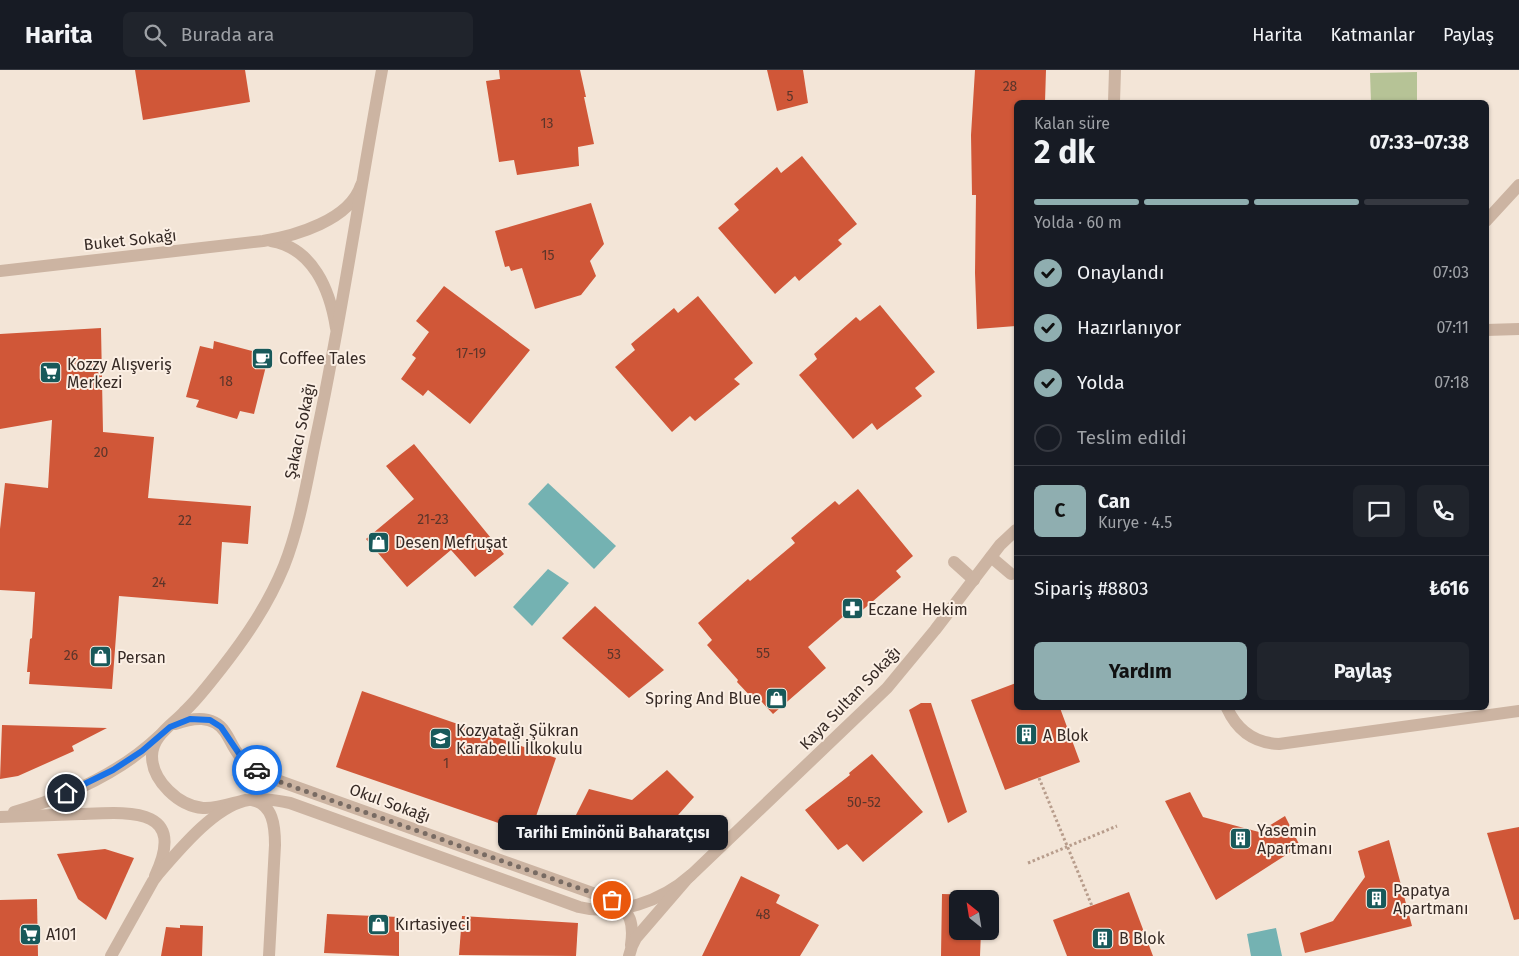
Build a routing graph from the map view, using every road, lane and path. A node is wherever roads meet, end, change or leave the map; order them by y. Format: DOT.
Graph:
graph roads {
  1 [pos="382,70"];
  2 [pos="1115,70"];
  3 [pos="1114,100"];
  4 [pos="362,180"];
  5 [pos="1519,186"];
  6 [pos="1489,218"];
  7 [pos="263,241"];
  8 [pos="0,271"];
  9 [pos="336,328"];
  10 [pos="1519,329"];
  11 [pos="1489,330"];
  12 [pos="1014,532"];
  13 [pos="991,557"];
  14 [pos="954,562"];
  15 [pos="1011,574"];
  16 [pos="974,580"];
  17 [pos="1227,710"];
  18 [pos="1519,711"];
  19 [pos="164,730"];
  20 [pos="1039,778"];
  21 [pos="248,800"];
  22 [pos="0,817"];
  23 [pos="1117,826"];
  24 [pos="1067,847"];
  25 [pos="1028,863"];
  26 [pos="691,875"];
  27 [pos="153,881"];
  28 [pos="1092,906"];
  29 [pos="623,908"];
  30 [pos="630,953"];
  31 [pos="111,956"];
  32 [pos="269,956"];
  1 -- 4 [label="street, Şakacı Sokağı"];
  2 -- 3 [label="street"];
  4 -- 7 [label="street, Buket Sokağı"];
  4 -- 9 [label="street, Şakacı Sokağı"];
  5 -- 6 [label="street"];
  7 -- 8 [label="street, Buket Sokağı"];
  7 -- 9 [label="street, Buket Sokağı"];
  9 -- 19 [label="street, Şakacı Sokağı"];
  10 -- 11 [label="street"];
  12 -- 13 [label="street, Kaya Sultan Sokağı"];
  13 -- 15 [label="street"];
  13 -- 16 [label="street, Kaya Sultan Sokağı"];
  14 -- 16 [label="street"];
  16 -- 26 [label="street, Kaya Sultan Sokağı"];
  17 -- 18 [label="street"];
  19 -- 21 [label="street"];
  19 -- 22 [label="street, Şakacı Sokağı"];
  19 -- 29 [label="street, Okul Sokağı"];
  20 -- 24 [label="path"];
  21 -- 27 [label="street, Okul Sokağı"];
  21 -- 29 [label="street, Okul Sokağı"];
  21 -- 32 [label="street"];
  22 -- 27 [label="street"];
  23 -- 24 [label="path"];
  24 -- 25 [label="path"];
  24 -- 28 [label="path"];
  26 -- 29 [label="street, Kaya Sultan Sokağı"];
  26 -- 30 [label="street, Kaya Sultan Sokağı"];
  27 -- 31 [label="street"];
  29 -- 30 [label="street"];
}
